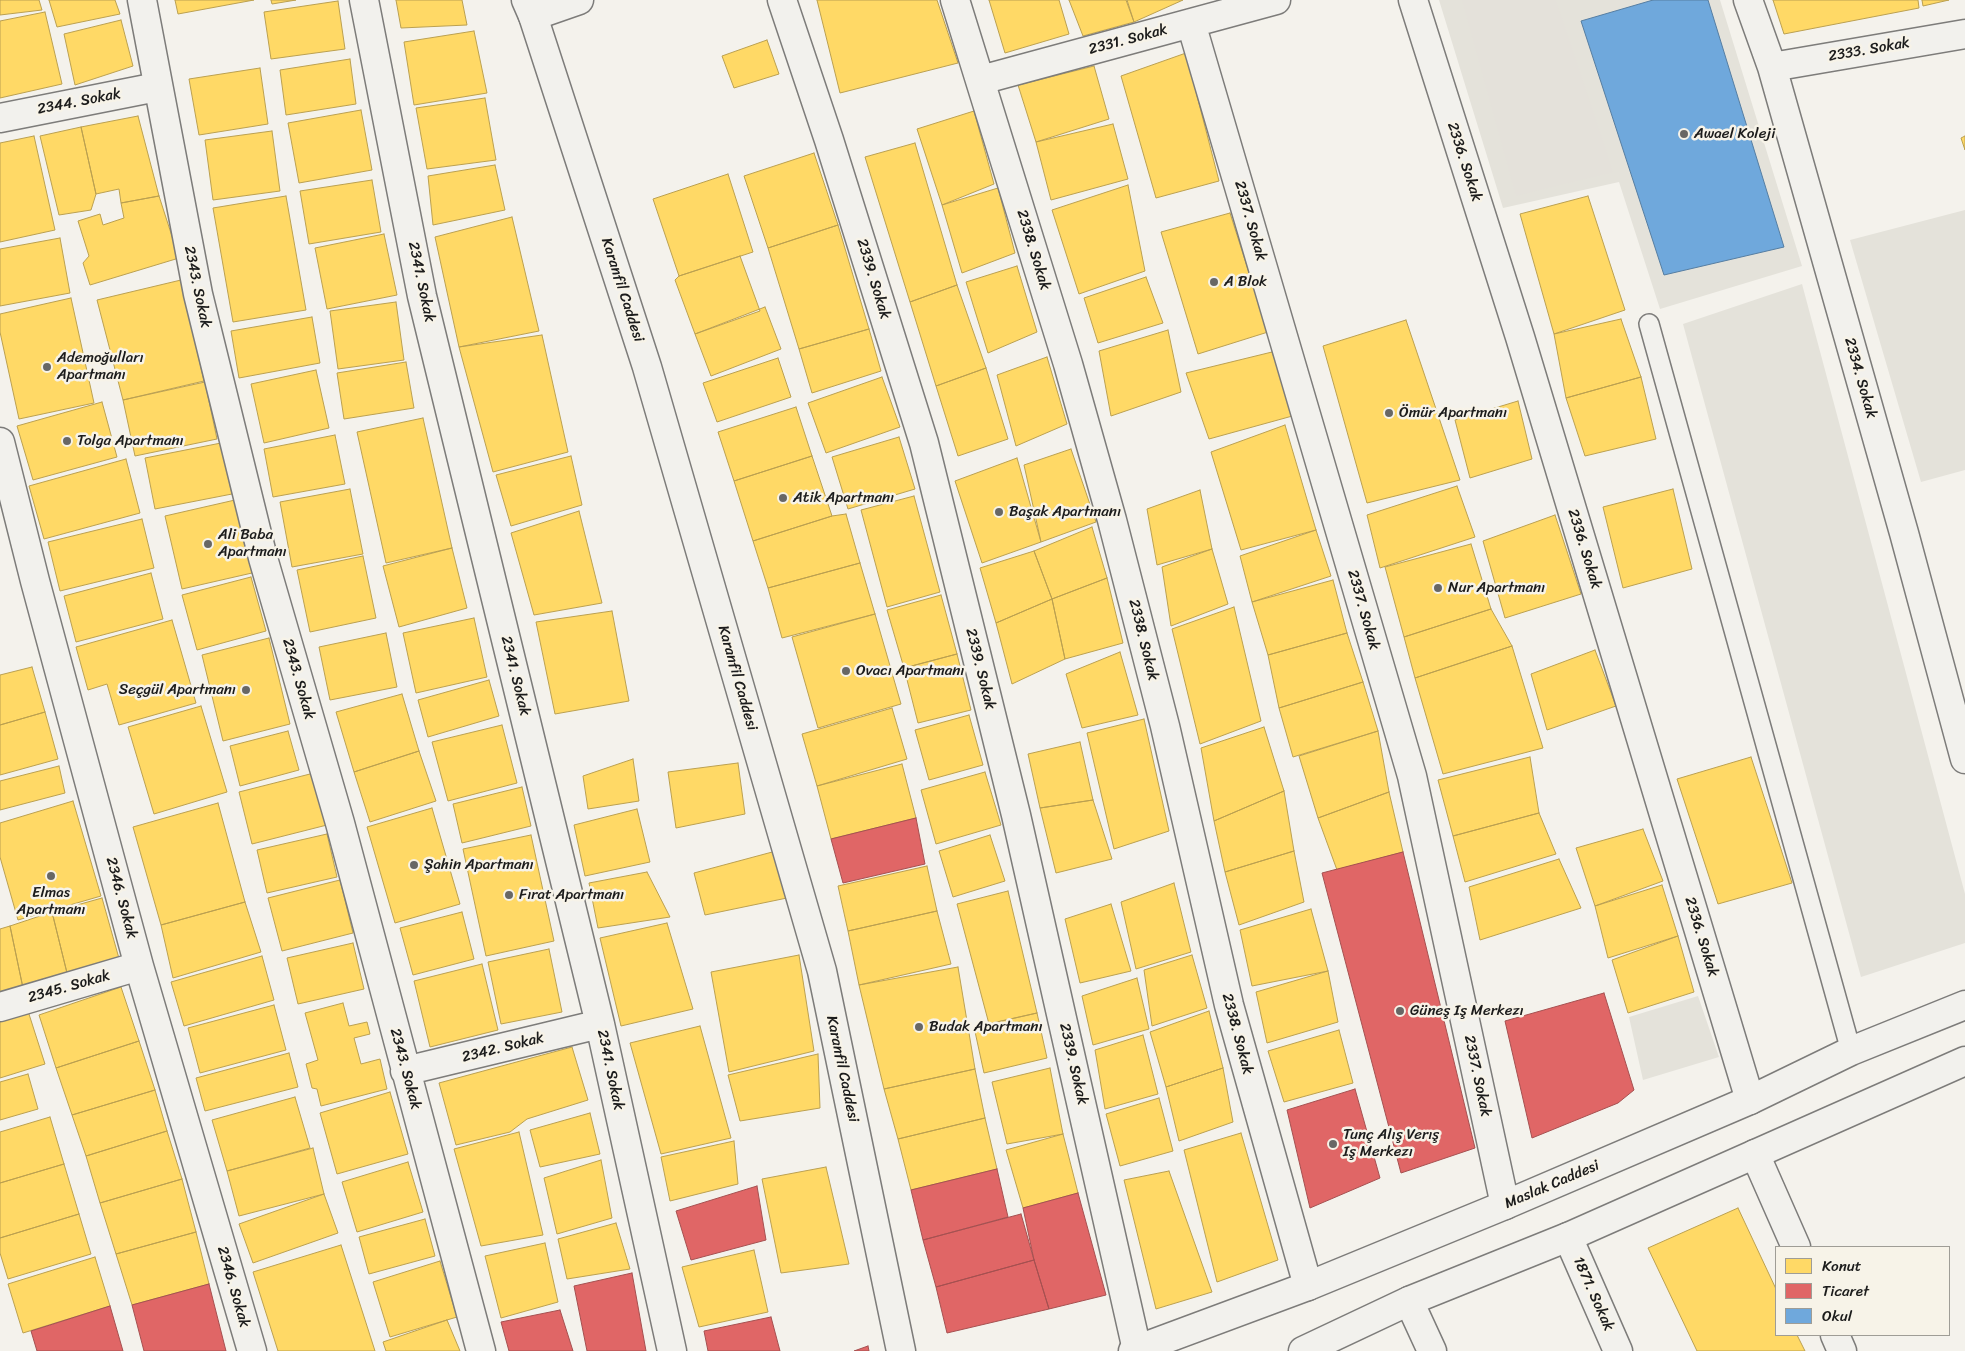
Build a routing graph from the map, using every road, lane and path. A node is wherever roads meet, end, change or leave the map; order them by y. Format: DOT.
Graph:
graph roads {
  1 [pos="142,0"];
  2 [pos="364,0"];
  3 [pos="579,0"];
  4 [pos="782,0"];
  5 [pos="955,0"];
  6 [pos="1276,0"];
  7 [pos="1413,0"];
  8 [pos="1748,0"];
  9 [pos="530,5"];
  10 [pos="1192,23"];
  11 [pos="1965,34"];
  12 [pos="1772,67"];
  13 [pos="981,80"];
  14 [pos="158,87"];
  15 [pos="0,118"];
  16 [pos="1649,324"];
  17 [pos="0,442"];
  18 [pos="1965,759"];
  19 [pos="139,966"];
  20 [pos="1965,1006"];
  21 [pos="0,1007"];
  22 [pos="600,1024"];
  23 [pos="1851,1052"];
  24 [pos="1965,1062"];
  25 [pos="405,1071"];
  26 [pos="1750,1100"];
  27 [pos="1755,1154"];
  28 [pos="1505,1205"];
  29 [pos="1568,1237"];
  30 [pos="1796,1246"];
  31 [pos="1308,1286"];
  32 [pos="1410,1301"];
  33 [pos="1835,1336"];
  34 [pos="1135,1350"];
  35 [pos="252,1351"];
  36 [pos="481,1351"];
  37 [pos="672,1351"];
  38 [pos="902,1351"];
  39 [pos="1303,1351"];
  40 [pos="1432,1351"];
  41 [pos="1618,1351"];
  42 [pos="1842,1351"];
  1 -- 14 [label="street, 2343. Sokak"];
  2 -- 22 [label="street, 2341. Sokak"];
  3 -- 9 [label="street"];
  4 -- 34 [label="street, 2339. Sokak"];
  5 -- 13 [label="street, 2338. Sokak"];
  6 -- 10 [label="street, 2331. Sokak"];
  7 -- 26 [label="street, 2336. Sokak"];
  8 -- 12 [label="street, 2334. Sokak"];
  9 -- 38 [label="street, Karanfil Caddesi"];
  10 -- 13 [label="street, 2331. Sokak"];
  10 -- 28 [label="street, 2337. Sokak"];
  11 -- 12 [label="street, 2333. Sokak"];
  12 -- 18 [label="street, 2334. Sokak"];
  13 -- 31 [label="street, 2338. Sokak"];
  14 -- 15 [label="street, 2344. Sokak"];
  14 -- 25 [label="street, 2343. Sokak"];
  16 -- 23 [label="lane"];
  17 -- 19 [label="street, 2346. Sokak"];
  19 -- 21 [label="street, 2345. Sokak"];
  19 -- 35 [label="street, 2346. Sokak"];
  20 -- 23 [label="street, Maslak Caddesi"];
  22 -- 25 [label="street, 2342. Sokak"];
  22 -- 37 [label="street, 2341. Sokak"];
  23 -- 26 [label="street, Maslak Caddesi"];
  24 -- 27 [label="street"];
  25 -- 36 [label="street, 2343. Sokak"];
  26 -- 28 [label="street, Maslak Caddesi"];
  27 -- 29 [label="street"];
  27 -- 30 [label="street"];
  28 -- 31 [label="street, Maslak Caddesi"];
  29 -- 32 [label="street"];
  29 -- 41 [label="street, 1871. Sokak"];
  31 -- 34 [label="street, Maslak Caddesi"];
  32 -- 39 [label="street"];
  32 -- 40 [label="street"];
  33 -- 42 [label="street"];
}
